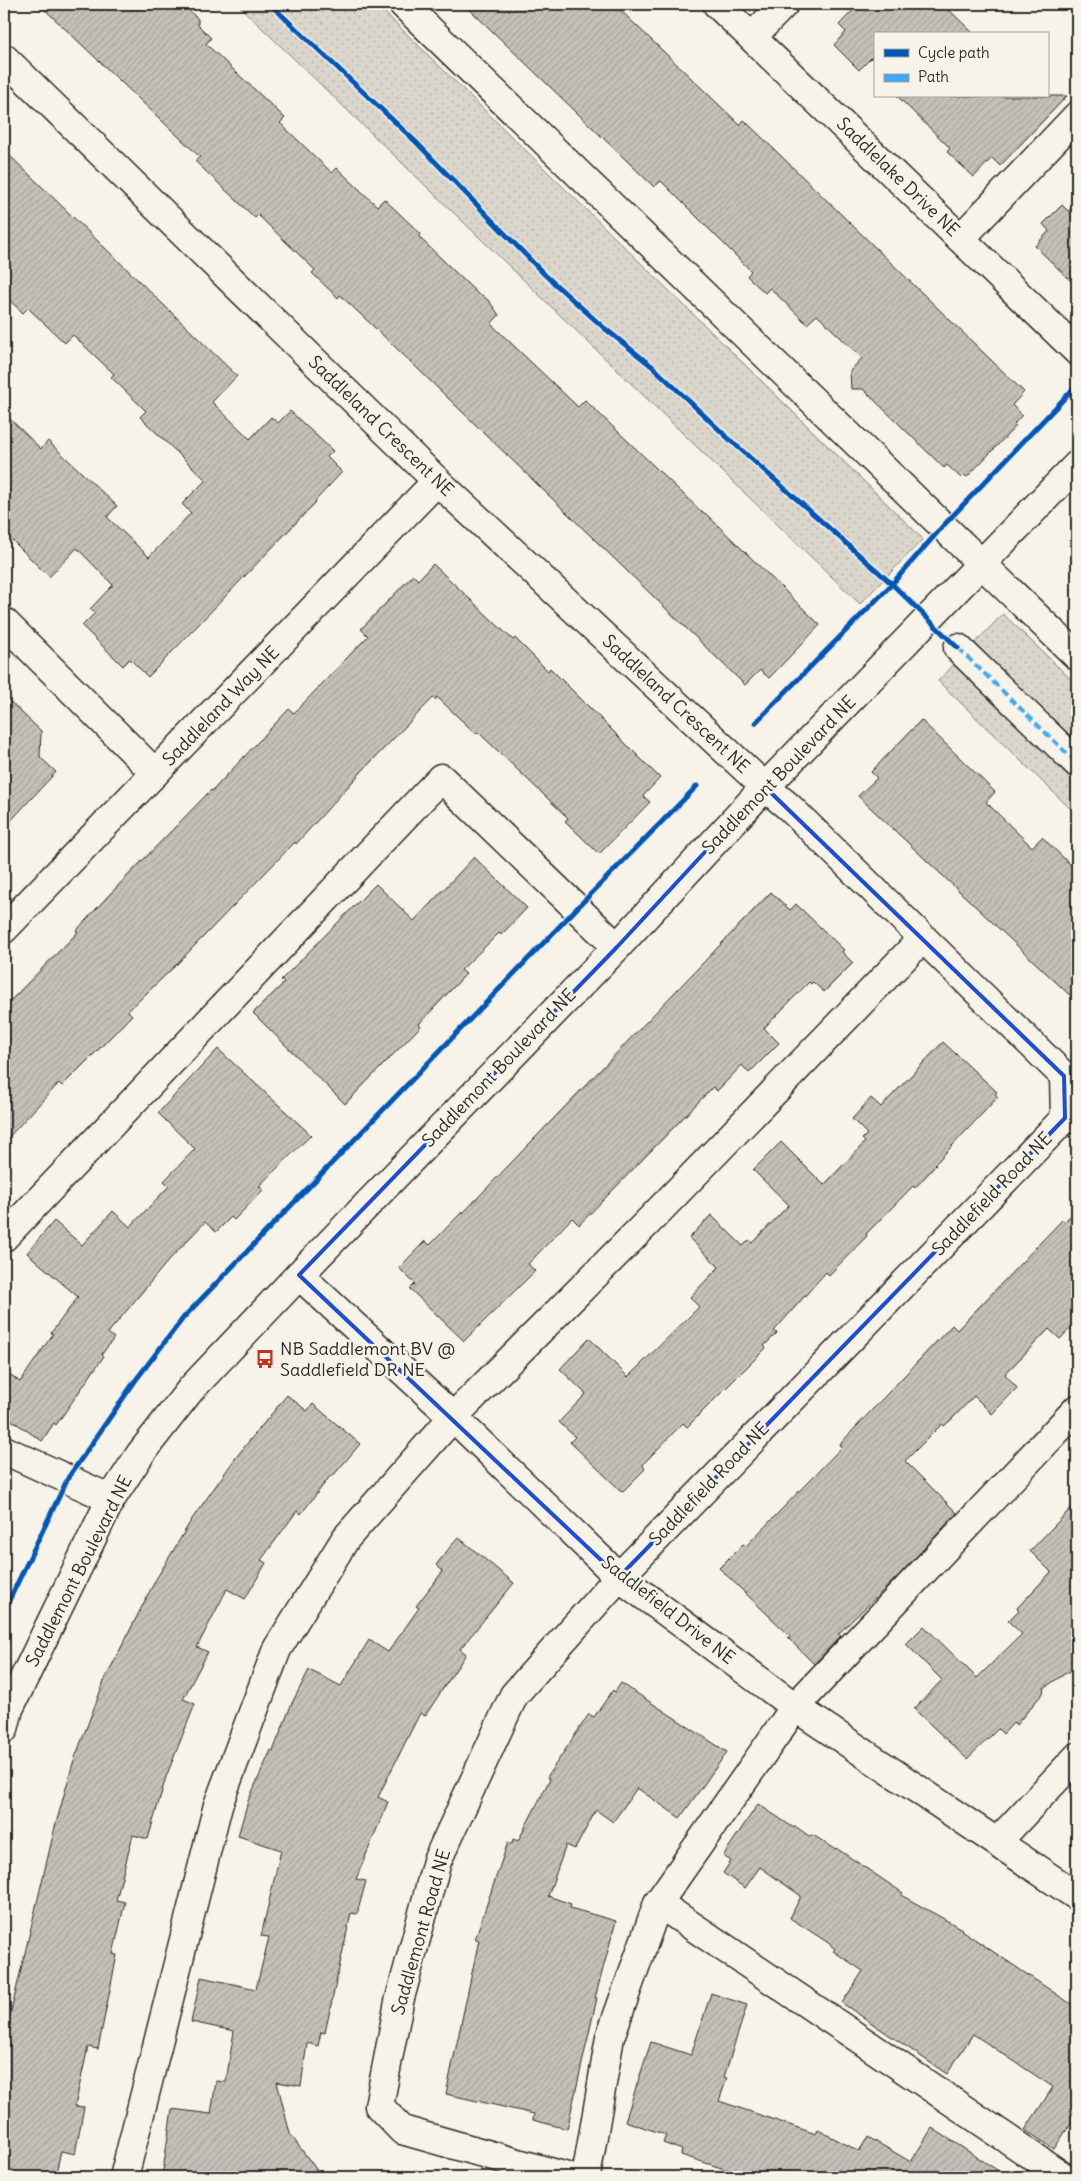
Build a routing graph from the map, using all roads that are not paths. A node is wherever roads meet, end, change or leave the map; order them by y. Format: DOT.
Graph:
graph roads {
  1 [pos="403,4"];
  2 [pos="717,4"];
  3 [pos="784,4"];
  4 [pos="752,37"];
  5 [pos="4,58"];
  6 [pos="1077,116"];
  7 [pos="960,238"];
  8 [pos="1077,351"];
  9 [pos="1077,466"];
  10 [pos="437,481"];
  11 [pos="982,564"];
  12 [pos="4,622"];
  13 [pos="958,648"];
  14 [pos="1077,656"];
  15 [pos="1077,763"];
  16 [pos="155,773"];
  17 [pos="765,788"];
  18 [pos="4,929"];
  19 [pos="923,938"];
  20 [pos="617,947"];
  21 [pos="4,1237"];
  22 [pos="299,1275"];
  23 [pos="1077,1409"];
  24 [pos="453,1417"];
  25 [pos="4,1450"];
  26 [pos="111,1499"];
  27 [pos="619,1576"];
  28 [pos="795,1707"];
  29 [pos="6,1715"];
  30 [pos="1077,1757"];
  31 [pos="997,1842"];
  32 [pos="1077,1896"];
  33 [pos="658,1903"];
  34 [pos="124,2177"];
  35 [pos="567,2177"];
  36 [pos="586,2177"];
  37 [pos="1064,2177"];
  1 -- 11 [label="street"];
  2 -- 4 [label="street, Saddlelake Drive NE"];
  3 -- 4 [label="street"];
  4 -- 7 [label="street, Saddlelake Drive NE"];
  5 -- 10 [label="street, Saddleland Crescent NE"];
  6 -- 7 [label="street"];
  7 -- 8 [label="street, Saddlelake Drive NE"];
  9 -- 11 [label="street, Saddlemont Boulevard NE"];
  10 -- 16 [label="street, Saddleland Way NE"];
  10 -- 17 [label="street, Saddleland Crescent NE"];
  11 -- 14 [label="street"];
  11 -- 17 [label="street, Saddlemont Boulevard NE"];
  12 -- 16 [label="street"];
  13 -- 15 [label="street"];
  16 -- 18 [label="street, Saddleland Way NE"];
  17 -- 19 [label="street, Saddlefield Road NE"];
  17 -- 20 [label="street, Saddlemont Boulevard NE"];
  19 -- 24 [label="street"];
  19 -- 27 [label="street, Saddlefield Road NE"];
  20 -- 21 [label="street"];
  20 -- 22 [label="street, Saddlemont Boulevard NE"];
  22 -- 24 [label="street, Saddlefield Drive NE"];
  22 -- 26 [label="street, Saddlemont Boulevard NE"];
  23 -- 28 [label="street"];
  24 -- 27 [label="street, Saddlefield Drive NE"];
  24 -- 34 [label="street"];
  25 -- 26 [label="street"];
  26 -- 29 [label="street, Saddlemont Boulevard NE"];
  27 -- 28 [label="street, Saddlefield Drive NE"];
  27 -- 35 [label="street, Saddlemont Road NE"];
  28 -- 31 [label="street, Saddlefield Drive NE"];
  28 -- 33 [label="street"];
  30 -- 31 [label="street"];
  31 -- 32 [label="street, Saddlefield Drive NE"];
  33 -- 36 [label="street"];
  33 -- 37 [label="street"];
}
